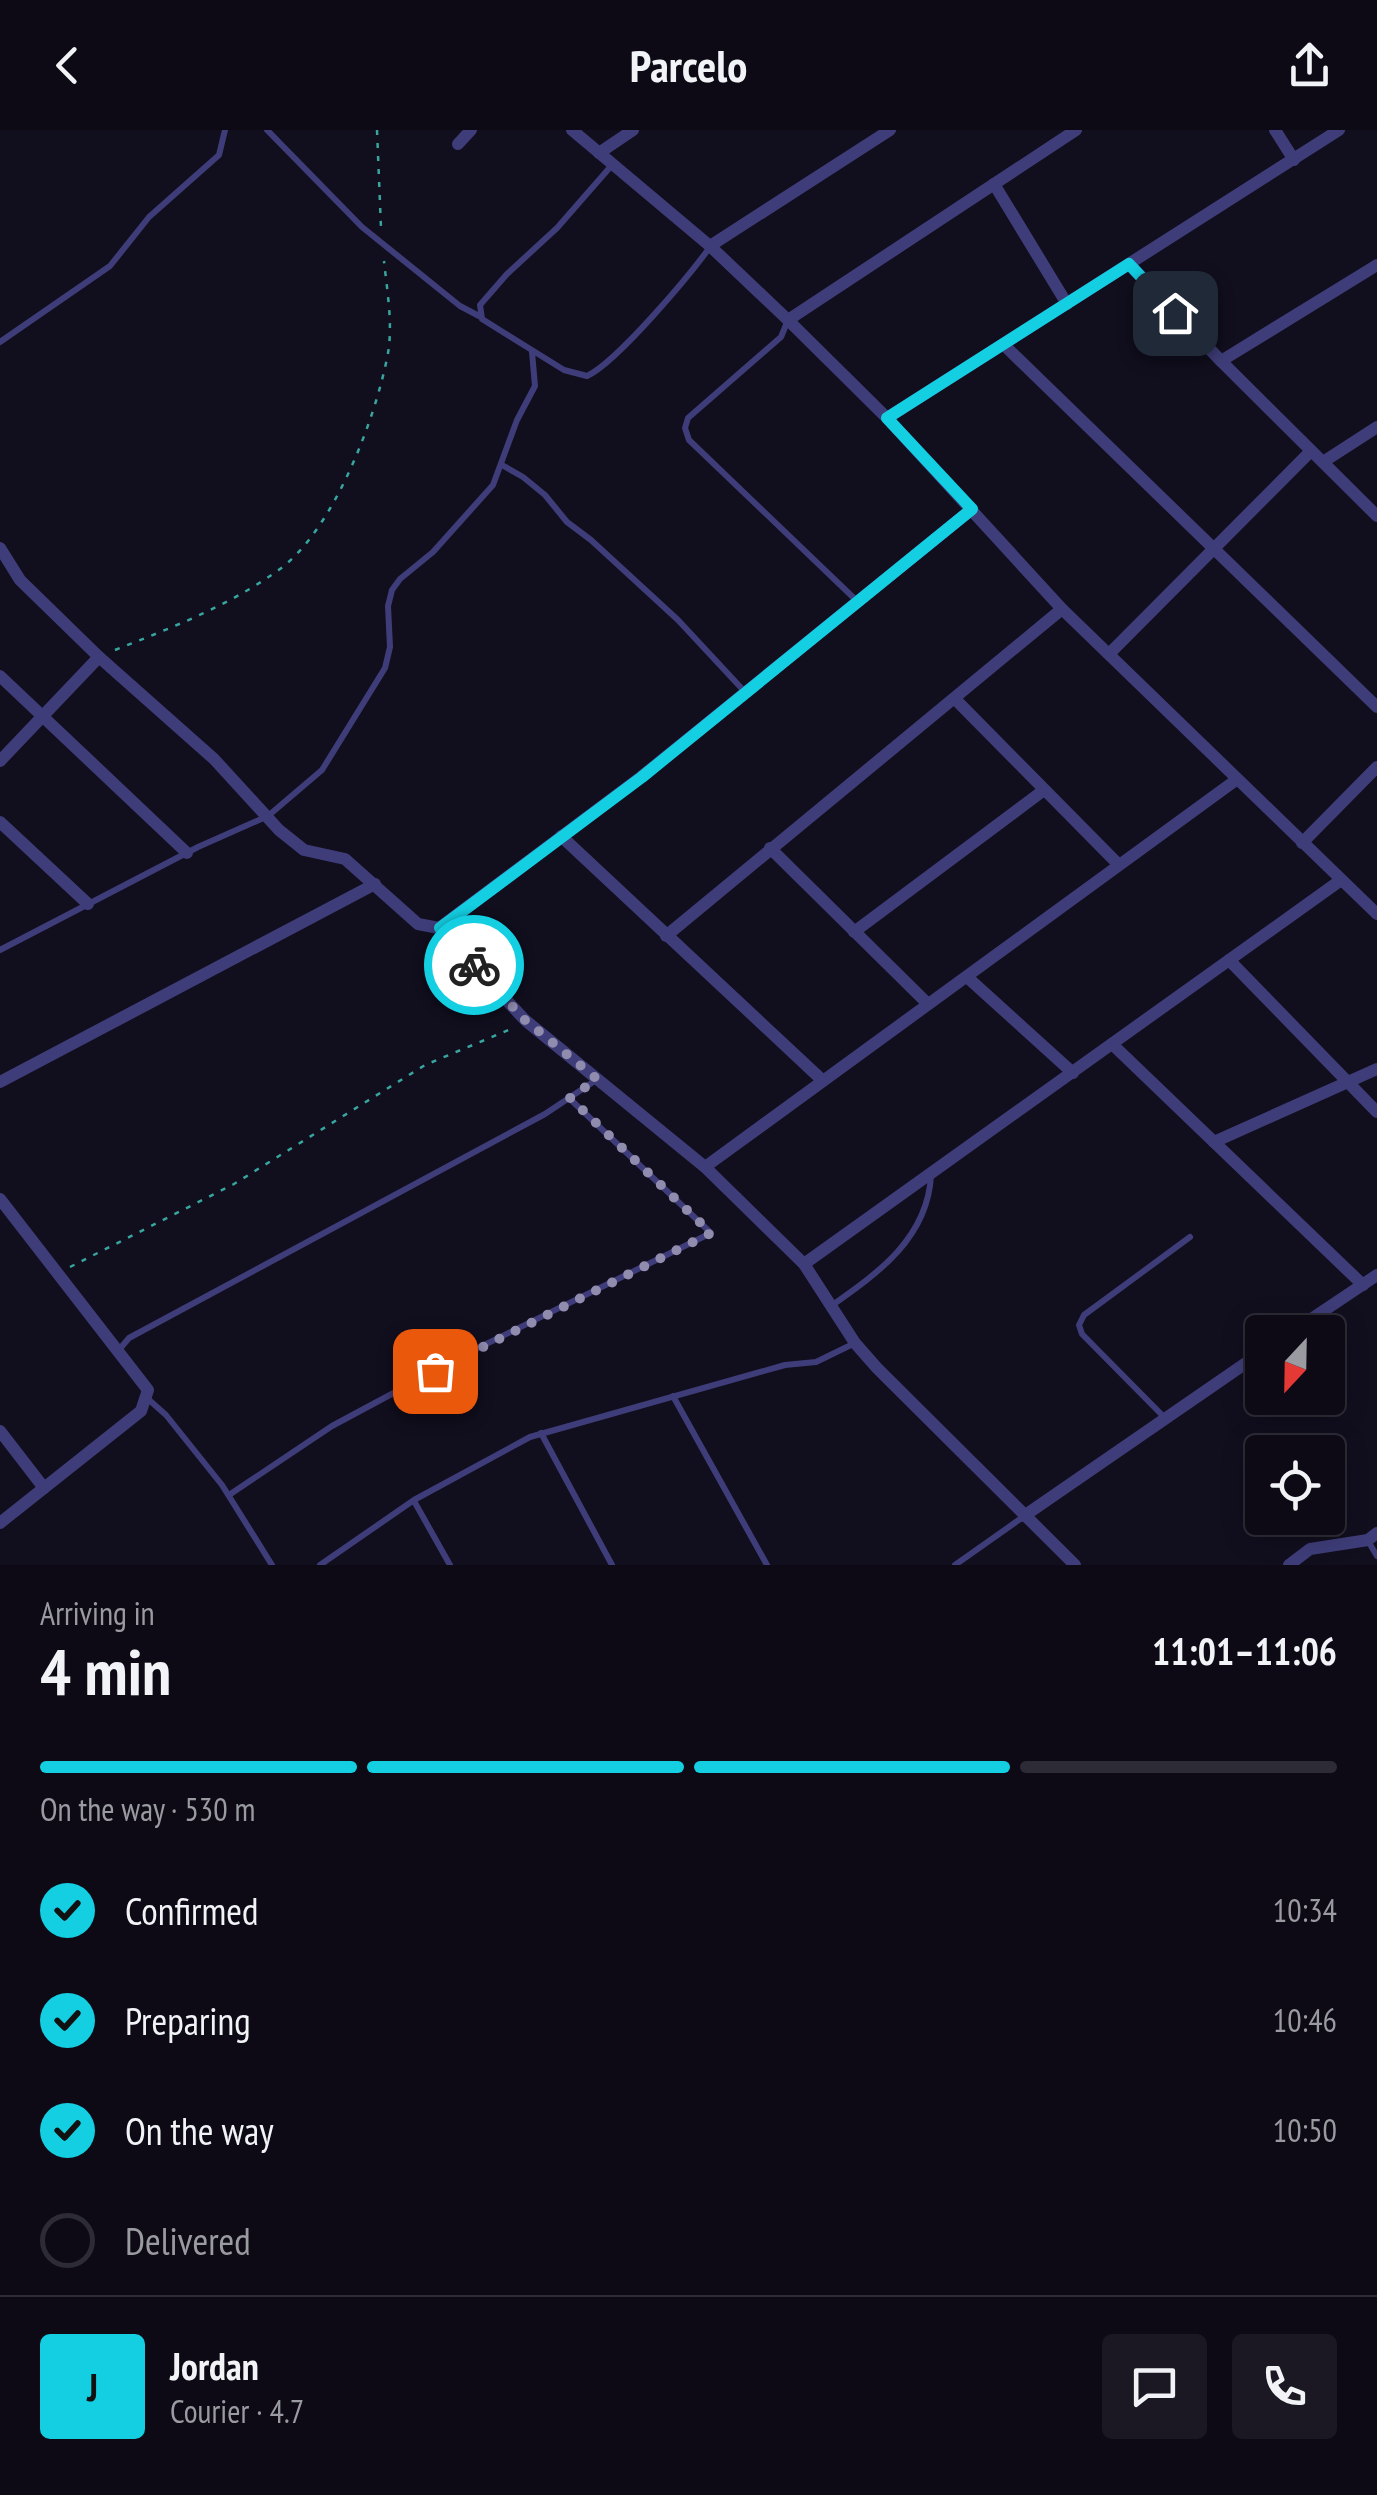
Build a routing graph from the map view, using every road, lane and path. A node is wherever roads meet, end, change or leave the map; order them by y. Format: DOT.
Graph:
graph roads {
  1 [pos="225,130"];
  2 [pos="267,130"];
  3 [pos="376,130"];
  4 [pos="472,130"];
  5 [pos="572,130"];
  6 [pos="633,130"];
  7 [pos="890,130"];
  8 [pos="1076,130"];
  9 [pos="1275,130"];
  10 [pos="1339,130"];
  11 [pos="458,144"];
  12 [pos="599,153"];
  13 [pos="1294,160"];
  14 [pos="612,164"];
  15 [pos="994,184"];
  16 [pos="383,244"];
  17 [pos="710,246"];
  18 [pos="1129,264"];
  19 [pos="1377,264"];
  20 [pos="1067,304"];
  21 [pos="480,316"];
  22 [pos="788,320"];
  23 [pos="0,342"];
  24 [pos="1004,344"];
  25 [pos="532,352"];
  26 [pos="1221,362"];
  27 [pos="887,418"];
  28 [pos="1377,427"];
  29 [pos="1311,450"];
  30 [pos="1323,462"];
  31 [pos="502,465"];
  32 [pos="972,509"];
  33 [pos="1377,516"];
  34 [pos="0,548"];
  35 [pos="1215,549"];
  36 [pos="858,602"];
  37 [pos="1062,609"];
  38 [pos="1109,654"];
  39 [pos="99,657"];
  40 [pos="0,676"];
  41 [pos="746,692"];
  42 [pos="956,700"];
  43 [pos="1377,707"];
  44 [pos="44,716"];
  45 [pos="0,761"];
  46 [pos="1377,767"];
  47 [pos="1236,780"];
  48 [pos="1044,790"];
  49 [pos="268,816"];
  50 [pos="0,822"];
  51 [pos="562,836"];
  52 [pos="1302,842"];
  53 [pos="770,848"];
  54 [pos="186,853"];
  55 [pos="1118,864"];
  56 [pos="1341,880"];
  57 [pos="375,884"];
  58 [pos="88,904"];
  59 [pos="1377,914"];
  60 [pos="440,928"];
  61 [pos="854,932"];
  62 [pos="666,936"];
  63 [pos="0,950"];
  64 [pos="1229,960"];
  65 [pos="967,977"];
  66 [pos="928,1004"];
  67 [pos="525,1020"];
  68 [pos="1112,1044"];
  69 [pos="1377,1069"];
  70 [pos="1073,1073"];
  71 [pos="597,1079"];
  72 [pos="822,1080"];
  73 [pos="0,1082"];
  74 [pos="1347,1082"];
  75 [pos="570,1098"];
  76 [pos="1377,1112"];
  77 [pos="1214,1142"];
  78 [pos="705,1167"];
  79 [pos="932,1170"];
  80 [pos="0,1199"];
  81 [pos="1190,1236"];
  82 [pos="804,1264"];
  83 [pos="57,1271"];
  84 [pos="1377,1276"];
  85 [pos="1363,1285"];
  86 [pos="830,1307"];
  87 [pos="1318,1315"];
  88 [pos="855,1343"];
  89 [pos="118,1351"];
  90 [pos="1245,1364"];
  91 [pos="673,1396"];
  92 [pos="148,1398"];
  93 [pos="1165,1418"];
  94 [pos="0,1431"];
  95 [pos="541,1433"];
  96 [pos="44,1488"];
  97 [pos="229,1495"];
  98 [pos="414,1500"];
  99 [pos="1024,1516"];
  100 [pos="0,1524"];
  101 [pos="1372,1537"];
  102 [pos="1377,1556"];
  103 [pos="957,1564"];
  104 [pos="272,1565"];
  105 [pos="320,1565"];
  106 [pos="450,1565"];
  107 [pos="612,1565"];
  108 [pos="767,1565"];
  109 [pos="1075,1565"];
  110 [pos="1289,1565"];
  1 -- 23 [label="lane"];
  2 -- 16 [label="lane"];
  3 -- 16 [label="path"];
  4 -- 11 [label="street"];
  5 -- 12 [label="street"];
  6 -- 12 [label="street"];
  7 -- 17 [label="street"];
  8 -- 15 [label="street"];
  9 -- 13 [label="street"];
  10 -- 13 [label="street"];
  12 -- 14 [label="street"];
  13 -- 18 [label="street"];
  14 -- 17 [label="street"];
  14 -- 21 [label="lane"];
  15 -- 20 [label="street"];
  15 -- 22 [label="street"];
  16 -- 21 [label="lane"];
  16 -- 39 [label="path"];
  17 -- 22 [label="street"];
  17 -- 25 [label="lane"];
  18 -- 20 [label="street"];
  18 -- 26 [label="street"];
  19 -- 26 [label="street"];
  20 -- 24 [label="street"];
  21 -- 25 [label="lane"];
  22 -- 27 [label="street"];
  22 -- 36 [label="lane"];
  24 -- 27 [label="street"];
  24 -- 35 [label="street"];
  25 -- 31 [label="lane"];
  26 -- 29 [label="street"];
  27 -- 32 [label="street"];
  28 -- 30 [label="street"];
  29 -- 30 [label="street"];
  29 -- 35 [label="street"];
  30 -- 33 [label="street"];
  31 -- 41 [label="lane"];
  31 -- 49 [label="lane"];
  32 -- 36 [label="street"];
  32 -- 37 [label="street"];
  34 -- 39 [label="street"];
  35 -- 38 [label="street"];
  35 -- 43 [label="street"];
  36 -- 41 [label="street"];
  37 -- 38 [label="street"];
  37 -- 42 [label="street"];
  38 -- 47 [label="street"];
  39 -- 44 [label="street"];
  39 -- 49 [label="street"];
  40 -- 44 [label="street"];
  41 -- 51 [label="street"];
  42 -- 48 [label="street"];
  42 -- 53 [label="street"];
  44 -- 45 [label="street"];
  44 -- 54 [label="street"];
  46 -- 52 [label="street"];
  47 -- 52 [label="street"];
  47 -- 55 [label="street"];
  48 -- 55 [label="street"];
  48 -- 61 [label="street"];
  49 -- 54 [label="lane"];
  49 -- 57 [label="street"];
  50 -- 58 [label="street"];
  51 -- 60 [label="street"];
  51 -- 62 [label="street"];
  52 -- 56 [label="street"];
  53 -- 61 [label="street"];
  53 -- 62 [label="street"];
  54 -- 58 [label="lane"];
  55 -- 65 [label="street"];
  56 -- 59 [label="street"];
  56 -- 64 [label="street"];
  57 -- 60 [label="street"];
  57 -- 73 [label="street"];
  58 -- 63 [label="lane"];
  60 -- 67 [label="street"];
  61 -- 66 [label="street"];
  62 -- 72 [label="street"];
  64 -- 68 [label="street"];
  64 -- 74 [label="street"];
  65 -- 66 [label="street"];
  65 -- 70 [label="street"];
  66 -- 72 [label="street"];
  67 -- 71 [label="street"];
  67 -- 83 [label="path"];
  68 -- 70 [label="street"];
  68 -- 77 [label="street"];
  69 -- 74 [label="street"];
  70 -- 79 [label="street"];
  71 -- 75 [label="lane"];
  71 -- 78 [label="street"];
  72 -- 78 [label="street"];
  74 -- 76 [label="street"];
  74 -- 77 [label="street"];
  75 -- 89 [label="lane"];
  75 -- 97 [label="lane"];
  77 -- 85 [label="street"];
  78 -- 82 [label="street"];
  79 -- 82 [label="street"];
  79 -- 86 [label="lane"];
  80 -- 83 [label="street"];
  81 -- 93 [label="lane"];
  82 -- 86 [label="street"];
  83 -- 89 [label="street"];
  84 -- 85 [label="street"];
  85 -- 87 [label="street"];
  86 -- 88 [label="street"];
  88 -- 91 [label="lane"];
  88 -- 99 [label="street"];
  89 -- 92 [label="street"];
  90 -- 93 [label="street"];
  91 -- 95 [label="lane"];
  91 -- 108 [label="lane"];
  92 -- 96 [label="street"];
  92 -- 97 [label="lane"];
  93 -- 99 [label="street"];
  94 -- 96 [label="street"];
  95 -- 98 [label="lane"];
  95 -- 107 [label="lane"];
  96 -- 100 [label="street"];
  97 -- 104 [label="lane"];
  98 -- 105 [label="lane"];
  98 -- 106 [label="lane"];
  99 -- 103 [label="lane"];
  99 -- 109 [label="street"];
  101 -- 102 [label="lane"];
  101 -- 110 [label="street"];
}
